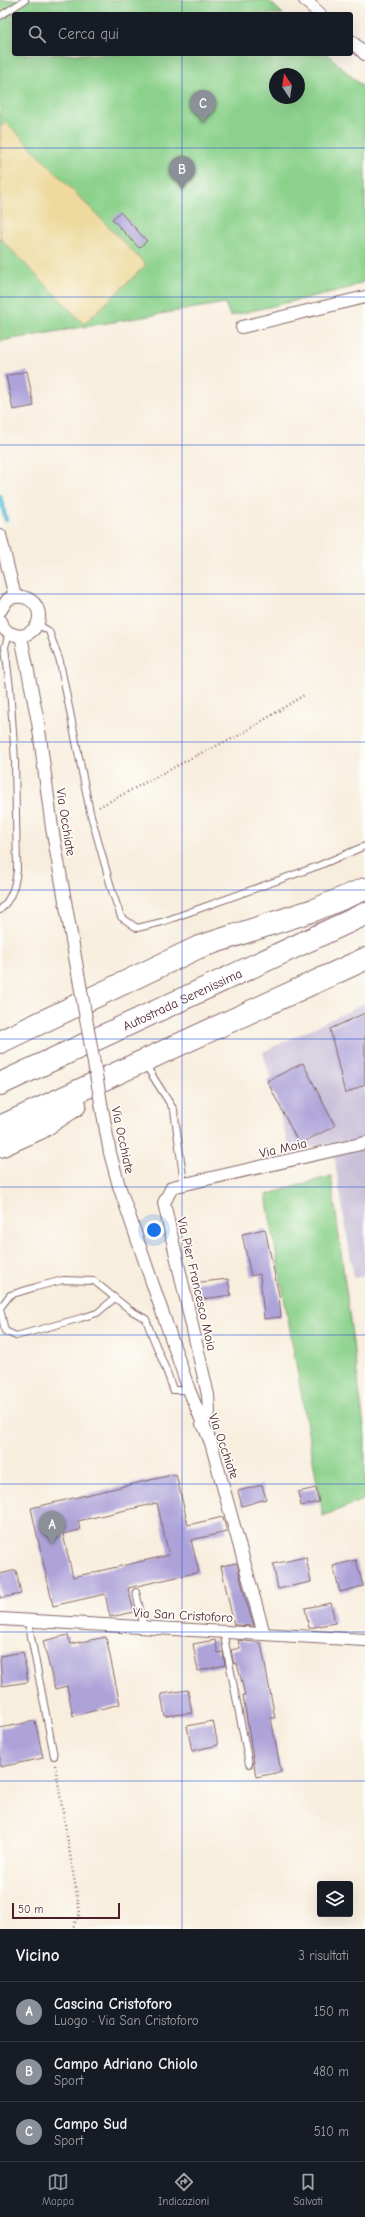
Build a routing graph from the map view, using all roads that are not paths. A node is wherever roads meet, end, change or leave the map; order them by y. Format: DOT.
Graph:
graph roads {
  1 [pos="26,0"];
  2 [pos="305,0"];
  3 [pos="318,12"];
  4 [pos="0,16"];
  5 [pos="353,43"];
  6 [pos="365,54"];
  7 [pos="365,297"];
  8 [pos="242,327"];
  9 [pos="0,535"];
  10 [pos="15,597"];
  11 [pos="0,611"];
  12 [pos="0,620"];
  13 [pos="37,624"];
  14 [pos="15,635"];
  15 [pos="365,846"];
  16 [pos="365,889"];
  17 [pos="0,910"];
  18 [pos="365,914"];
  19 [pos="365,959"];
  20 [pos="0,1042"];
  21 [pos="143,1061"];
  22 [pos="0,1084"];
  23 [pos="0,1127"];
  24 [pos="365,1143"];
  25 [pos="0,1146"];
  26 [pos="208,1180"];
  27 [pos="184,1183"];
  28 [pos="115,1298"];
  29 [pos="189,1390"];
  30 [pos="202,1424"];
  31 [pos="136,1592"];
  32 [pos="0,1619"];
  33 [pos="28,1621"];
  34 [pos="144,1627"];
  35 [pos="223,1631"];
  36 [pos="264,1634"];
  37 [pos="365,1640"];
  38 [pos="54,1756"];
  39 [pos="249,1764"];
  1 -- 4 [label="lane"];
  2 -- 3 [label="street"];
  5 -- 6 [label="street"];
  7 -- 8 [label="street"];
  9 -- 10 [label="street"];
  10 -- 11 [label="street"];
  10 -- 13 [label="street"];
  12 -- 14 [label="street"];
  13 -- 14 [label="street"];
  13 -- 15 [label="lane"];
  14 -- 17 [label="lane"];
  14 -- 29 [label="street, Via Occhiate, bridge"];
  16 -- 20 [label="highway"];
  18 -- 22 [label="highway, Autostrada Serenissima"];
  19 -- 21 [label="highway"];
  21 -- 23 [label="highway"];
  21 -- 25 [label="highway"];
  21 -- 27 [label="lane"];
  24 -- 26 [label="street, Via Moia"];
  26 -- 27 [label="street, Via Pier Francesco Moia"];
  27 -- 30 [label="street, Via Pier Francesco Moia"];
  28 -- 28 [label="lane"];
  28 -- 29 [label="lane"];
  29 -- 30 [label="street, Via Occhiate"];
  30 -- 36 [label="street, Via Occhiate"];
  31 -- 34 [label="lane"];
  32 -- 33 [label="street, Via San Cristoforo"];
  33 -- 34 [label="street, Via San Cristoforo"];
  33 -- 38 [label="lane"];
  34 -- 35 [label="street, Via San Cristoforo"];
  35 -- 36 [label="street, Via San Cristoforo"];
  35 -- 39 [label="lane"];
  36 -- 37 [label="street, Via San Cristoforo"];
}
